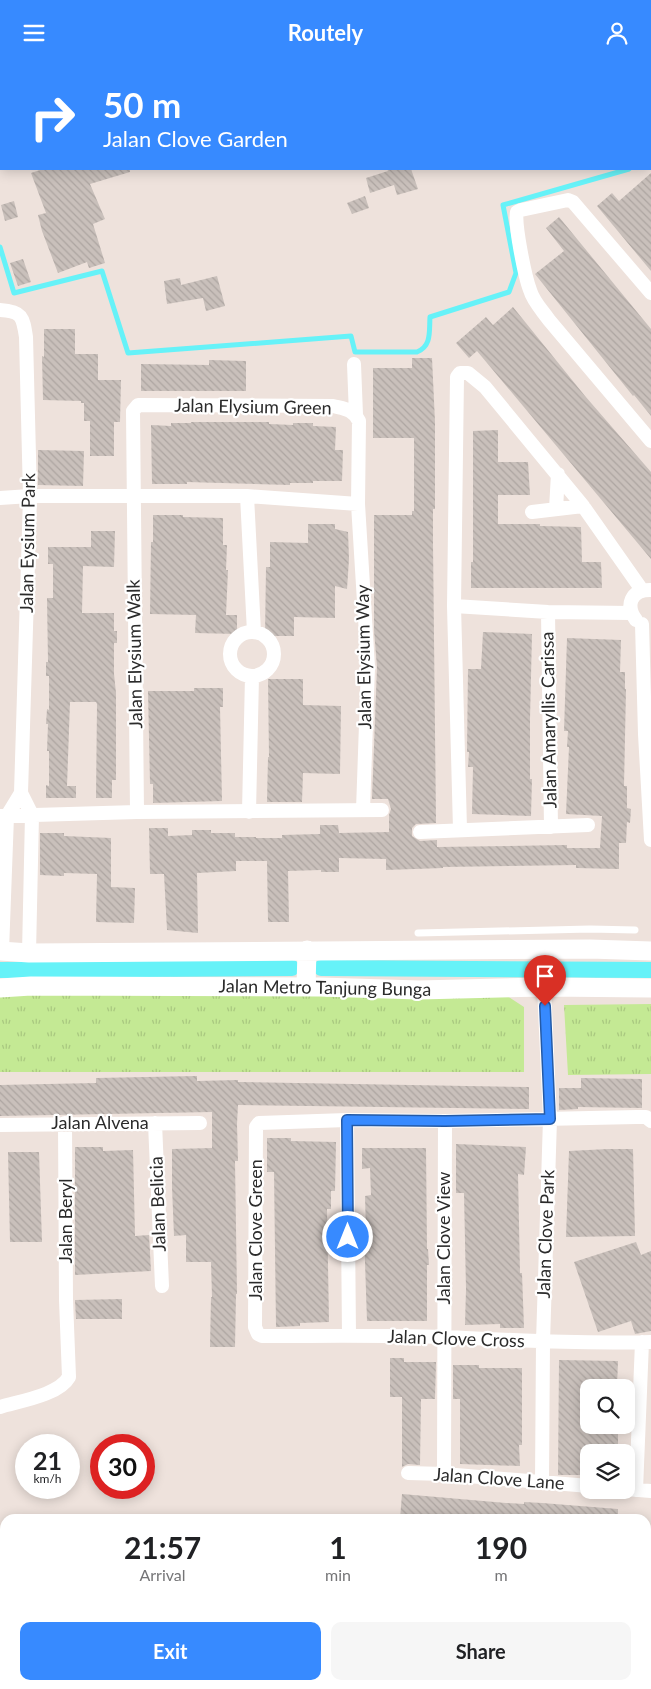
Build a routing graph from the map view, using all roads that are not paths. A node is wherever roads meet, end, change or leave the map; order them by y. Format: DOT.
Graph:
graph roads {
  1 [pos="651,293"];
  2 [pos="0,310"];
  3 [pos="354,364"];
  4 [pos="356,415"];
  5 [pos="651,441"];
  6 [pos="558,474"];
  7 [pos="30,496"];
  8 [pos="133,496"];
  9 [pos="247,496"];
  10 [pos="0,498"];
  11 [pos="358,504"];
  12 [pos="583,506"];
  13 [pos="556,509"];
  14 [pos="532,512"];
  15 [pos="646,590"];
  16 [pos="454,605"];
  17 [pos="548,612"];
  18 [pos="631,613"];
  19 [pos="647,624"];
  20 [pos="254,632"];
  21 [pos="252,676"];
  22 [pos="648,734"];
  23 [pos="21,793"];
  24 [pos="363,810"];
  25 [pos="382,810"];
  26 [pos="137,812"];
  27 [pos="248,812"];
  28 [pos="32,815"];
  29 [pos="3,816"];
  30 [pos="588,825"];
  31 [pos="550,827"];
  32 [pos="460,829"];
  33 [pos="420,832"];
  34 [pos="651,840"];
  35 [pos="590,929"];
  36 [pos="635,930"];
  37 [pos="418,933"];
  38 [pos="590,949"];
  39 [pos="308,950"];
  40 [pos="651,950"];
  41 [pos="1,951"];
  42 [pos="30,953"];
  43 [pos="306,987"];
  44 [pos="544,987"];
  45 [pos="0,988"];
  46 [pos="651,989"];
  47 [pos="550,1119"];
  48 [pos="347,1120"];
  49 [pos="445,1121"];
  50 [pos="651,1121"];
  51 [pos="65,1123"];
  52 [pos="155,1123"];
  53 [pos="200,1123"];
  54 [pos="0,1125"];
  55 [pos="162,1286"];
  56 [pos="349,1335"];
  57 [pos="262,1337"];
  58 [pos="444,1337"];
  59 [pos="543,1342"];
  60 [pos="646,1342"];
  61 [pos="0,1407"];
  62 [pos="635,1451"];
  63 [pos="408,1473"];
  64 [pos="444,1474"];
  65 [pos="542,1481"];
  66 [pos="580,1485"];
  67 [pos="635,1490"];
  68 [pos="651,1491"];
  1 -- 5 [label="street"];
  2 -- 7 [label="street, Jalan Eysium Park"];
  3 -- 4 [label="street"];
  4 -- 8 [label="street, Jalan Elysium Green"];
  4 -- 11 [label="street, Jalan Elysium Green"];
  6 -- 12 [label="street"];
  6 -- 13 [label="street"];
  6 -- 16 [label="street"];
  7 -- 8 [label="street"];
  7 -- 10 [label="street"];
  7 -- 23 [label="street, Jalan Eysium Park"];
  8 -- 9 [label="street"];
  8 -- 26 [label="street, Jalan Elysium Walk"];
  9 -- 11 [label="street"];
  9 -- 20 [label="street"];
  11 -- 24 [label="street, Jalan Elysium Way"];
  12 -- 13 [label="street"];
  12 -- 15 [label="street"];
  13 -- 14 [label="street"];
  15 -- 18 [label="street"];
  16 -- 17 [label="street"];
  16 -- 32 [label="street"];
  17 -- 18 [label="street"];
  17 -- 31 [label="street, Jalan Amaryllis Carissa"];
  18 -- 19 [label="street"];
  19 -- 22 [label="street"];
  20 -- 21 [label="street"];
  20 -- 21 [label="street"];
  21 -- 27 [label="street"];
  22 -- 34 [label="street"];
  23 -- 28 [label="street"];
  23 -- 29 [label="street"];
  24 -- 25 [label="street"];
  24 -- 27 [label="street"];
  26 -- 27 [label="street"];
  26 -- 28 [label="street"];
  28 -- 29 [label="street"];
  28 -- 42 [label="street"];
  29 -- 41 [label="street"];
  30 -- 31 [label="street"];
  31 -- 32 [label="street"];
  32 -- 33 [label="street"];
  35 -- 36 [label="lane"];
  35 -- 37 [label="lane"];
  35 -- 38 [label="lane"];
  38 -- 39 [label="main road, Jalan Metro Tanjung Bunga"];
  38 -- 40 [label="main road, Jalan Metro Tanjung Bunga"];
  39 -- 42 [label="main road, Jalan Metro Tanjung Bunga"];
  39 -- 43 [label="main road"];
  41 -- 42 [label="main road, Jalan Metro Tanjung Bunga"];
  43 -- 44 [label="main road, Jalan Metro Tanjung Bunga"];
  43 -- 45 [label="main road, Jalan Metro Tanjung Bunga"];
  44 -- 46 [label="main road, Jalan Metro Tanjung Bunga"];
  44 -- 47 [label="street, Jalan Clove Park"];
  47 -- 49 [label="street"];
  47 -- 50 [label="street"];
  47 -- 59 [label="street, Jalan Clove Park"];
  48 -- 49 [label="street"];
  48 -- 56 [label="street"];
  48 -- 57 [label="street, Jalan Clove Green"];
  49 -- 58 [label="street, Jalan Clove View"];
  51 -- 52 [label="street, Jalan Alvena"];
  51 -- 54 [label="street, Jalan Alvena"];
  51 -- 61 [label="street, Jalan Beryl"];
  52 -- 53 [label="street, Jalan Alvena"];
  52 -- 55 [label="street, Jalan Belicia"];
  56 -- 57 [label="street, Jalan Clove Cross"];
  56 -- 58 [label="street, Jalan Clove Cross"];
  58 -- 59 [label="street, Jalan Clove Cross"];
  58 -- 64 [label="street, Jalan Clove View"];
  59 -- 60 [label="street, Jalan Clove Cross"];
  59 -- 65 [label="street, Jalan Clove Park"];
  60 -- 62 [label="street"];
  63 -- 64 [label="street, Jalan Clove Lane"];
  64 -- 65 [label="street, Jalan Clove Lane"];
  65 -- 66 [label="street, Jalan Clove Lane"];
  67 -- 68 [label="street"];
}
